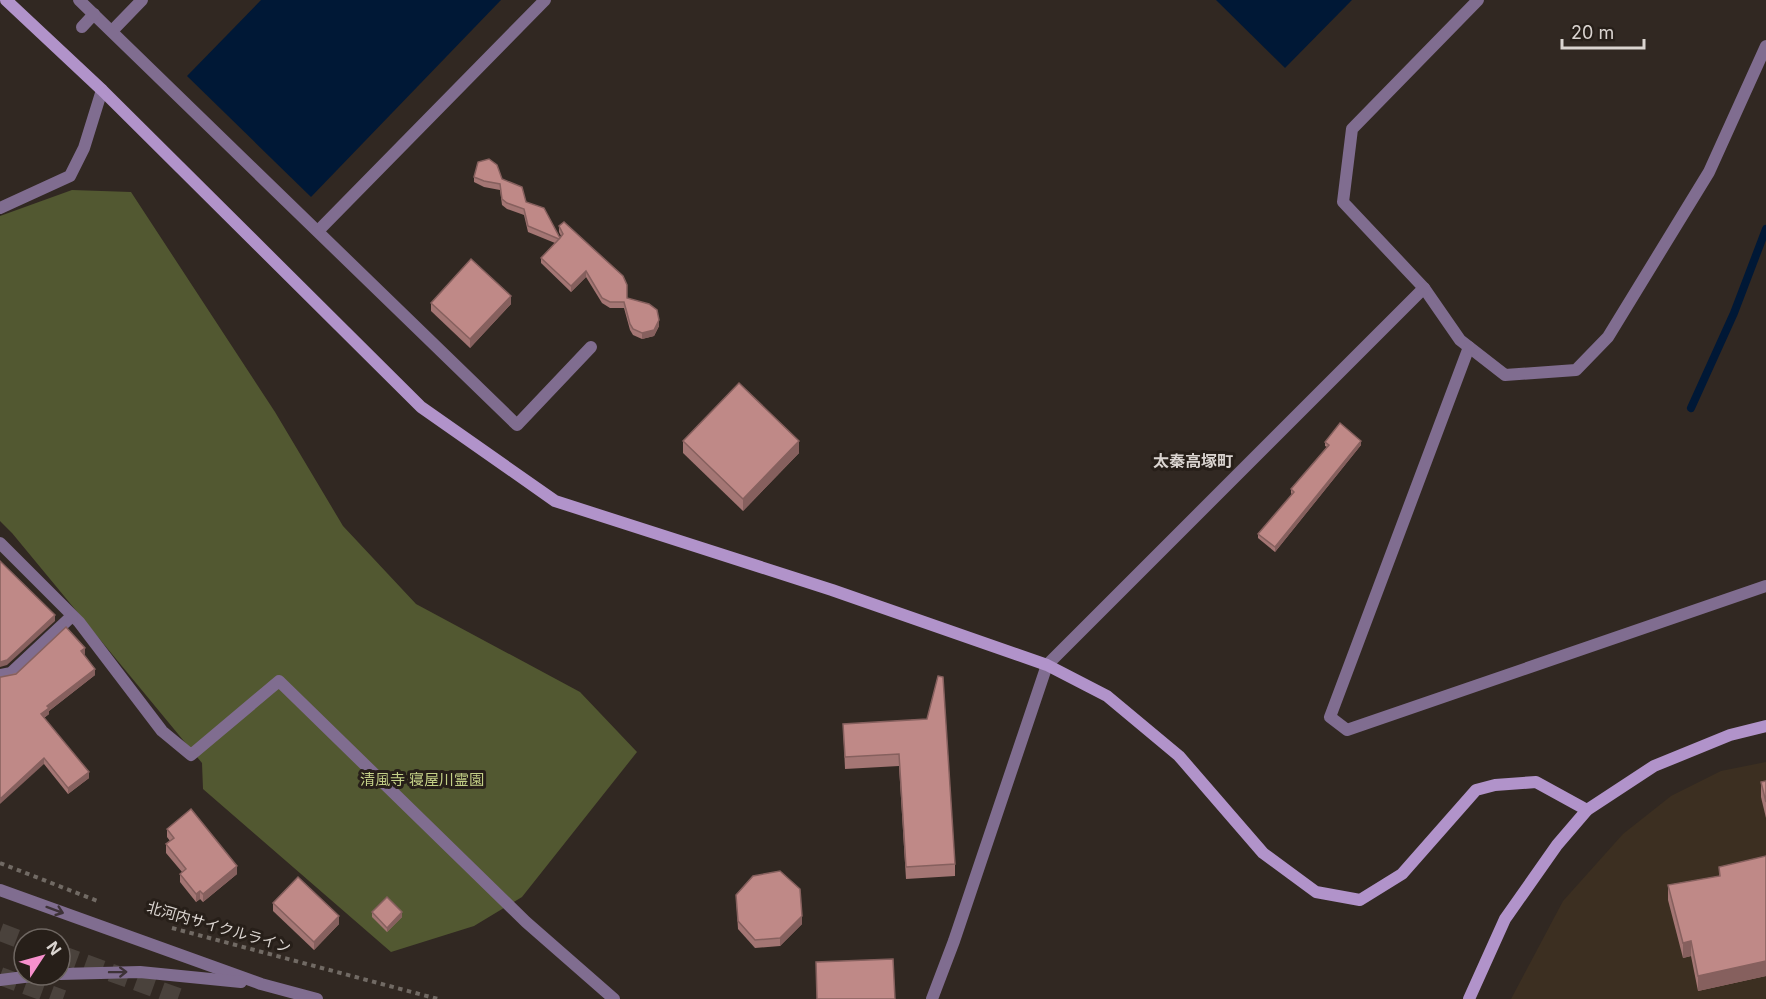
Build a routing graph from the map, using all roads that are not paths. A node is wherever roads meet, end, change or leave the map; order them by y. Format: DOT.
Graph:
graph roads {
  1 [pos="6,0"];
  2 [pos="79,0"];
  3 [pos="142,0"];
  4 [pos="545,0"];
  5 [pos="1478,0"];
  6 [pos="94,14"];
  7 [pos="82,27"];
  8 [pos="112,31"];
  9 [pos="1766,46"];
  10 [pos="102,90"];
  11 [pos="0,208"];
  12 [pos="318,231"];
  13 [pos="1424,288"];
  14 [pos="591,347"];
  15 [pos="1469,347"];
  16 [pos="0,543"];
  17 [pos="1766,586"];
  18 [pos="72,616"];
  19 [pos="1047,665"];
  20 [pos="0,675"];
  21 [pos="1766,726"];
  22 [pos="1587,810"];
  23 [pos="0,890"];
  24 [pos="72,974"];
  25 [pos="261,984"];
  26 [pos="317,999"];
  27 [pos="614,999"];
  28 [pos="932,999"];
  29 [pos="1469,999"];
  1 -- 10 [label="street"];
  2 -- 6 [label="street"];
  3 -- 8 [label="street"];
  4 -- 12 [label="street"];
  5 -- 13 [label="street"];
  6 -- 7 [label="street"];
  6 -- 8 [label="street"];
  8 -- 12 [label="street"];
  9 -- 15 [label="street"];
  10 -- 11 [label="street"];
  10 -- 19 [label="street"];
  12 -- 14 [label="street"];
  13 -- 15 [label="street"];
  13 -- 19 [label="street"];
  15 -- 17 [label="street"];
  16 -- 18 [label="street"];
  18 -- 20 [label="street"];
  18 -- 27 [label="street"];
  19 -- 22 [label="street"];
  19 -- 28 [label="street"];
  21 -- 22 [label="street"];
  22 -- 29 [label="street"];
  23 -- 25 [label="street, one-way"];
  24 -- 25 [label="street, one-way"];
  25 -- 26 [label="street"];
}
